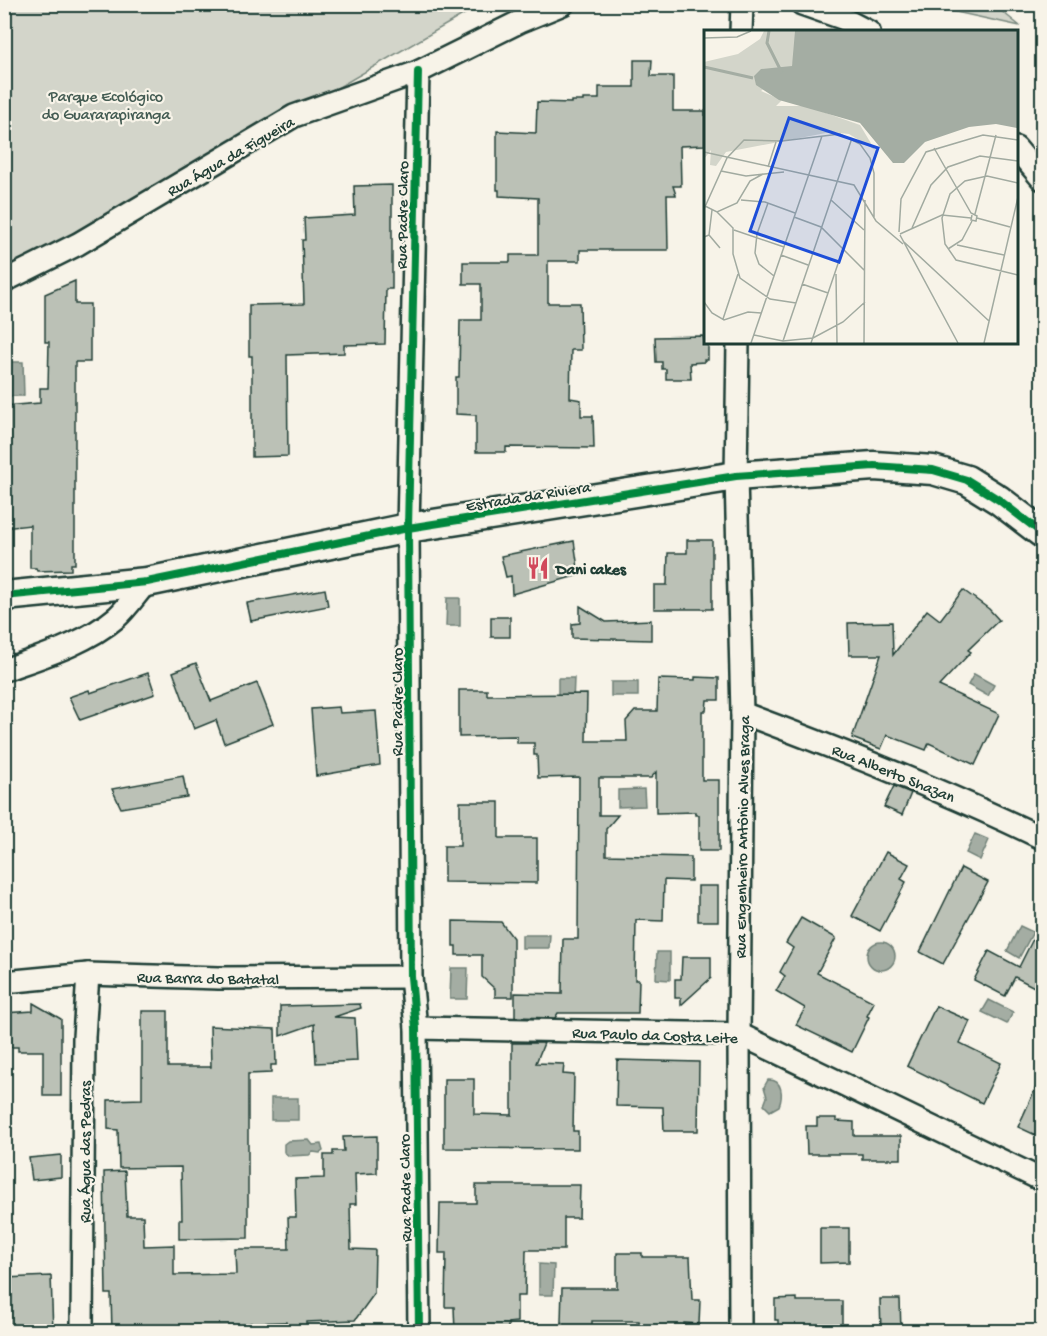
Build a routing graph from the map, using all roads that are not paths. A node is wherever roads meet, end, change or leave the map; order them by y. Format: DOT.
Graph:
graph roads {
  1 [pos="563,4"];
  2 [pos="742,4"];
  3 [pos="802,4"];
  4 [pos="741,30"];
  5 [pos="865,30"];
  6 [pos="418,72"];
  7 [pos="1017,149"];
  8 [pos="1042,179"];
  9 [pos="4,281"];
  10 [pos="738,344"];
  11 [pos="736,476"];
  12 [pos="408,528"];
  13 [pos="1042,533"];
  14 [pos="147,582"];
  15 [pos="4,596"];
  16 [pos="4,670"];
  17 [pos="742,713"];
  18 [pos="1042,838"];
  19 [pos="88,974"];
  20 [pos="411,977"];
  21 [pos="4,982"];
  22 [pos="416,1028"];
  23 [pos="739,1034"];
  24 [pos="1042,1180"];
  25 [pos="82,1332"];
  26 [pos="419,1332"];
  27 [pos="740,1332"];
  1 -- 6 [label="street, Rua Água da Figueira"];
  2 -- 4 [label="street"];
  3 -- 5 [label="street"];
  6 -- 9 [label="street, Rua Água da Figueira"];
  6 -- 12 [label="street, Rua Padre Claro"];
  7 -- 8 [label="street"];
  10 -- 11 [label="street, Rua Engenheiro Antônio Alves Braga"];
  11 -- 12 [label="street, Estrada da Riviera"];
  11 -- 13 [label="street, Estrada da Riviera"];
  11 -- 17 [label="street, Rua Engenheiro Antônio Alves Braga"];
  12 -- 14 [label="street, Estrada da Riviera"];
  12 -- 20 [label="street, Rua Padre Claro"];
  14 -- 15 [label="street, Estrada da Riviera"];
  14 -- 16 [label="street"];
  17 -- 18 [label="street, Rua Alberto Shazan"];
  17 -- 23 [label="street, Rua Engenheiro Antônio Alves Braga"];
  19 -- 20 [label="street, Rua Barra do Batatal"];
  19 -- 21 [label="street, Rua Barra do Batatal"];
  19 -- 25 [label="street, Rua Água das Pedras"];
  20 -- 22 [label="street, Rua Padre Claro"];
  22 -- 23 [label="street, Rua Paulo da Costa Leite"];
  22 -- 26 [label="street, Rua Padre Claro"];
  23 -- 24 [label="street, Rua Paulo da Costa Leite"];
  23 -- 27 [label="street, Rua Engenheiro Antônio Alves Braga"];
}
